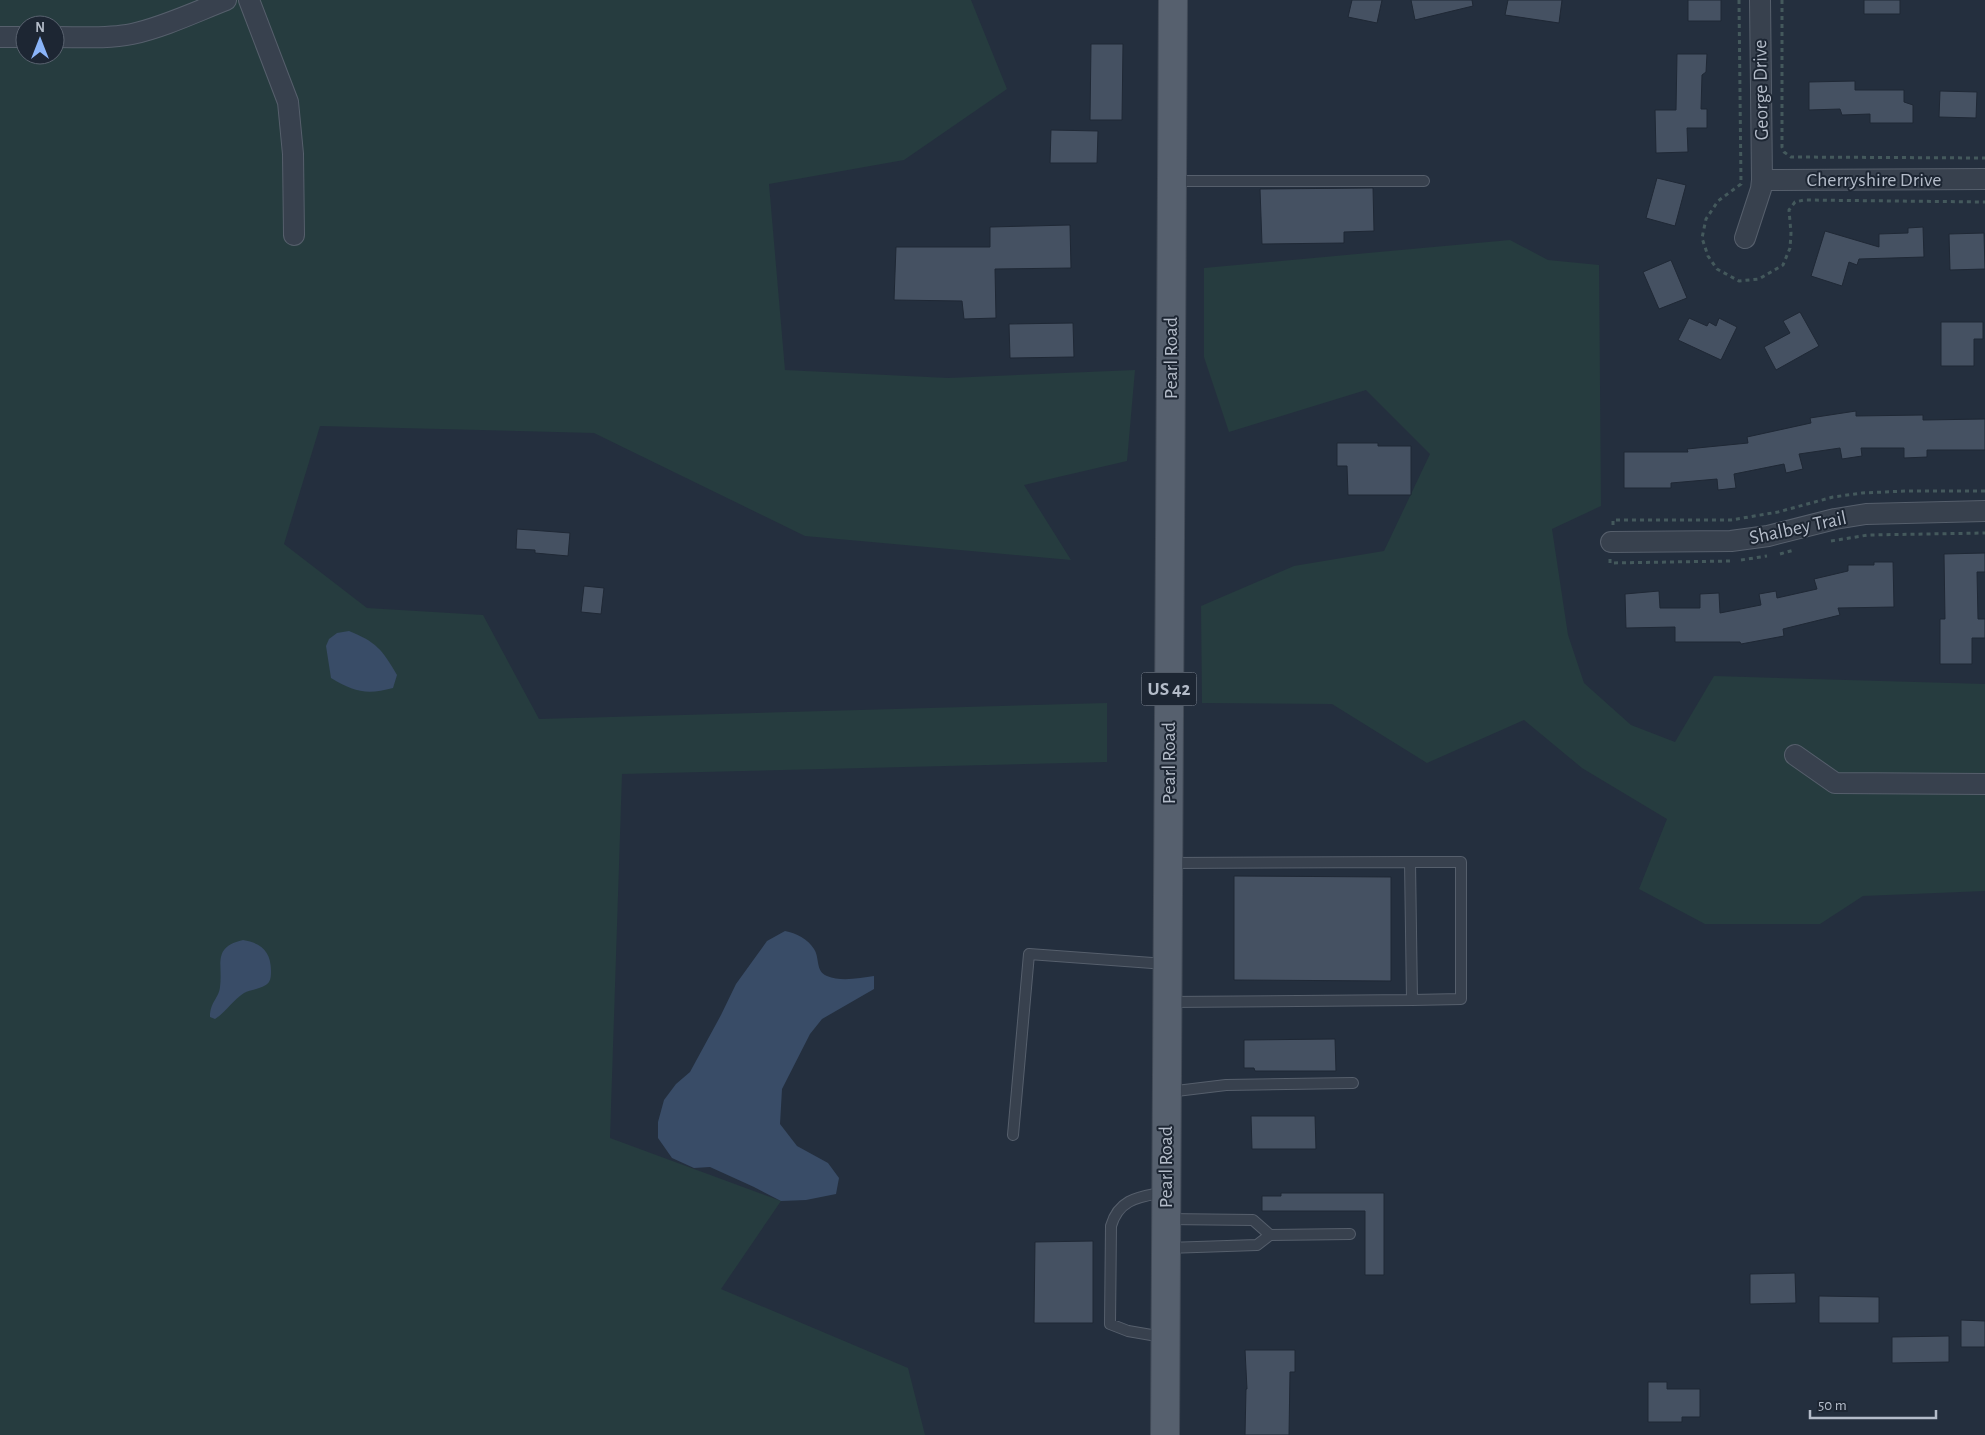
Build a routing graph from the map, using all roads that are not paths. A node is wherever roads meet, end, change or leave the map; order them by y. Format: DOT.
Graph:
graph roads {
  1 [pos="226,0"];
  2 [pos="249,0"];
  3 [pos="1173,0"];
  4 [pos="1760,0"];
  5 [pos="0,37"];
  6 [pos="15,37"];
  7 [pos="65,37"];
  8 [pos="1985,179"];
  9 [pos="1762,180"];
  10 [pos="1172,181"];
  11 [pos="1424,181"];
  12 [pos="294,235"];
  13 [pos="1745,238"];
  14 [pos="1985,511"];
  15 [pos="1611,542"];
  16 [pos="1795,755"];
  17 [pos="1985,784"];
  18 [pos="1168,862"];
  19 [pos="1410,862"];
  20 [pos="1167,964"];
  21 [pos="1412,1000"];
  22 [pos="1167,1002"];
  23 [pos="1353,1083"];
  24 [pos="1167,1092"];
  25 [pos="1013,1135"];
  26 [pos="1166,1191"];
  27 [pos="1166,1219"];
  28 [pos="1350,1234"];
  29 [pos="1270,1235"];
  30 [pos="1166,1248"];
  31 [pos="1165,1338"];
  32 [pos="1165,1435"];
  1 -- 7 [label="street"];
  2 -- 12 [label="street"];
  3 -- 10 [label="main road, Pearl Road / US 42"];
  4 -- 9 [label="street, George Drive"];
  5 -- 6 [label="street"];
  8 -- 9 [label="street, Cherryshire Drive"];
  9 -- 13 [label="street, George Drive"];
  10 -- 11 [label="lane"];
  10 -- 18 [label="main road, Pearl Road / US 42"];
  14 -- 15 [label="street, Shalbey Trail"];
  16 -- 17 [label="street"];
  18 -- 19 [label="lane"];
  18 -- 20 [label="main road, Pearl Road / US 42"];
  19 -- 21 [label="lane"];
  19 -- 21 [label="lane"];
  20 -- 22 [label="main road, Pearl Road / US 42"];
  20 -- 25 [label="lane"];
  21 -- 22 [label="lane"];
  22 -- 24 [label="main road, Pearl Road / US 42"];
  23 -- 24 [label="lane"];
  24 -- 26 [label="main road, Pearl Road / US 42"];
  26 -- 27 [label="main road, Pearl Road / US 42"];
  26 -- 31 [label="lane"];
  27 -- 29 [label="lane"];
  27 -- 30 [label="main road, Pearl Road / US 42"];
  28 -- 29 [label="lane"];
  29 -- 30 [label="lane"];
  30 -- 31 [label="main road, Pearl Road / US 42"];
  31 -- 32 [label="main road, Pearl Road / US 42"];
}
